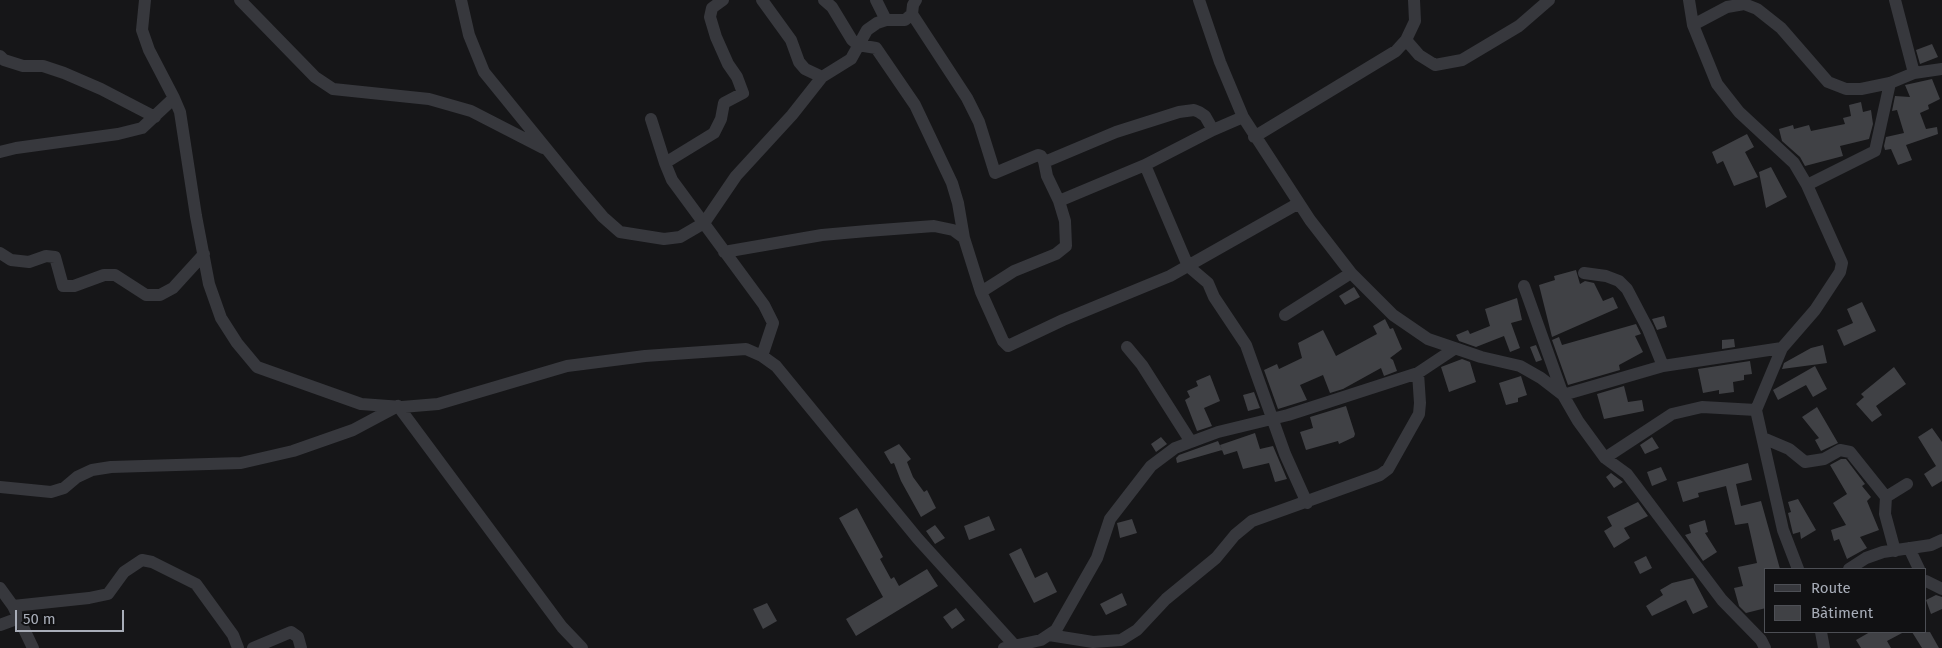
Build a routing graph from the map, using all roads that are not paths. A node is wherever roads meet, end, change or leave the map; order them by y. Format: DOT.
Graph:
graph roads {
  1 [pos="145,0"];
  2 [pos="240,0"];
  3 [pos="461,0"];
  4 [pos="723,0"];
  5 [pos="762,0"];
  6 [pos="824,0"];
  7 [pos="876,0"];
  8 [pos="916,0"];
  9 [pos="1199,0"];
  10 [pos="1414,0"];
  11 [pos="1548,0"];
  12 [pos="1689,0"];
  13 [pos="1895,0"];
  14 [pos="912,14"];
  15 [pos="886,20"];
  16 [pos="1693,25"];
  17 [pos="1406,40"];
  18 [pos="858,45"];
  19 [pos="0,56"];
  20 [pos="1942,68"];
  21 [pos="1914,73"];
  22 [pos="822,77"];
  23 [pos="1890,83"];
  24 [pos="174,98"];
  25 [pos="154,117"];
  26 [pos="1243,117"];
  27 [pos="651,119"];
  28 [pos="1213,130"];
  29 [pos="1254,137"];
  30 [pos="545,149"];
  31 [pos="0,152"];
  32 [pos="1044,161"];
  33 [pos="665,163"];
  34 [pos="1145,165"];
  35 [pos="1807,185"];
  36 [pos="1059,201"];
  37 [pos="1299,203"];
  38 [pos="704,224"];
  39 [pos="964,238"];
  40 [pos="724,252"];
  41 [pos="0,253"];
  42 [pos="204,254"];
  43 [pos="1188,266"];
  44 [pos="1352,273"];
  45 [pos="1584,273"];
  46 [pos="1524,286"];
  47 [pos="980,292"];
  48 [pos="1285,315"];
  49 [pos="1127,347"];
  50 [pos="1782,348"];
  51 [pos="1454,349"];
  52 [pos="762,356"];
  53 [pos="1663,366"];
  54 [pos="1418,373"];
  55 [pos="1563,395"];
  56 [pos="398,406"];
  57 [pos="1756,410"];
  58 [pos="1272,419"];
  59 [pos="1763,438"];
  60 [pos="1191,442"];
  61 [pos="1605,458"];
  62 [pos="1907,484"];
  63 [pos="0,487"];
  64 [pos="1886,497"];
  65 [pos="1307,502"];
  66 [pos="1942,540"];
  67 [pos="1909,548"];
  68 [pos="1895,551"];
  69 [pos="1798,568"];
  70 [pos="1851,568"];
  71 [pos="1918,568"];
  72 [pos="1927,582"];
  73 [pos="0,588"];
  74 [pos="1942,589"];
  75 [pos="13,606"];
  76 [pos="19,618"];
  77 [pos="0,624"];
  78 [pos="562,627"];
  79 [pos="1821,633"];
  80 [pos="1049,636"];
  81 [pos="1012,647"];
  82 [pos="33,648"];
  83 [pos="238,648"];
  84 [pos="253,648"];
  85 [pos="301,648"];
  86 [pos="569,648"];
  87 [pos="582,648"];
  88 [pos="1764,648"];
  89 [pos="1824,648"];
  1 -- 24 [label="street"];
  2 -- 30 [label="street"];
  3 -- 30 [label="street"];
  4 -- 33 [label="street"];
  5 -- 22 [label="street"];
  6 -- 18 [label="street"];
  7 -- 15 [label="street"];
  8 -- 14 [label="street"];
  9 -- 26 [label="street"];
  10 -- 17 [label="street"];
  11 -- 17 [label="street"];
  12 -- 16 [label="street"];
  13 -- 21 [label="street"];
  14 -- 15 [label="street"];
  14 -- 32 [label="street"];
  15 -- 18 [label="street"];
  16 -- 23 [label="street"];
  16 -- 35 [label="street"];
  17 -- 29 [label="street"];
  18 -- 22 [label="street"];
  18 -- 39 [label="street"];
  19 -- 25 [label="street"];
  20 -- 21 [label="street"];
  21 -- 23 [label="street"];
  22 -- 38 [label="street"];
  23 -- 35 [label="street"];
  24 -- 25 [label="street"];
  24 -- 42 [label="street"];
  25 -- 31 [label="street"];
  26 -- 28 [label="street"];
  26 -- 29 [label="street"];
  27 -- 33 [label="street"];
  28 -- 32 [label="street"];
  28 -- 34 [label="street"];
  29 -- 37 [label="street"];
  30 -- 38 [label="street"];
  32 -- 36 [label="street"];
  33 -- 38 [label="street"];
  34 -- 36 [label="street"];
  34 -- 43 [label="street"];
  35 -- 50 [label="street"];
  36 -- 47 [label="street"];
  37 -- 43 [label="street"];
  37 -- 44 [label="street"];
  38 -- 40 [label="street"];
  39 -- 40 [label="street"];
  39 -- 47 [label="street"];
  40 -- 52 [label="street"];
  41 -- 42 [label="street"];
  42 -- 56 [label="street"];
  43 -- 47 [label="street"];
  43 -- 58 [label="street"];
  44 -- 48 [label="street"];
  44 -- 51 [label="street"];
  45 -- 53 [label="street"];
  46 -- 55 [label="street"];
  49 -- 60 [label="street"];
  50 -- 53 [label="street"];
  50 -- 57 [label="street"];
  51 -- 54 [label="street"];
  51 -- 55 [label="street"];
  52 -- 56 [label="street"];
  52 -- 81 [label="street"];
  53 -- 55 [label="street"];
  54 -- 58 [label="street"];
  54 -- 65 [label="street"];
  55 -- 61 [label="street"];
  56 -- 63 [label="street"];
  56 -- 78 [label="street"];
  57 -- 59 [label="street"];
  57 -- 61 [label="street"];
  58 -- 60 [label="street"];
  58 -- 65 [label="street"];
  59 -- 64 [label="street"];
  59 -- 69 [label="street"];
  60 -- 80 [label="street"];
  61 -- 88 [label="street"];
  62 -- 64 [label="street"];
  64 -- 68 [label="street"];
  65 -- 80 [label="street"];
  66 -- 67 [label="street"];
  67 -- 68 [label="street"];
  67 -- 71 [label="street"];
  68 -- 70 [label="street"];
  72 -- 74 [label="street"];
  73 -- 75 [label="street"];
  75 -- 76 [label="street"];
  75 -- 83 [label="street"];
  76 -- 77 [label="street"];
  76 -- 82 [label="street"];
  78 -- 86 [label="street"];
  78 -- 87 [label="street"];
  79 -- 89 [label="street"];
  80 -- 81 [label="street"];
  84 -- 85 [label="street"];
}
